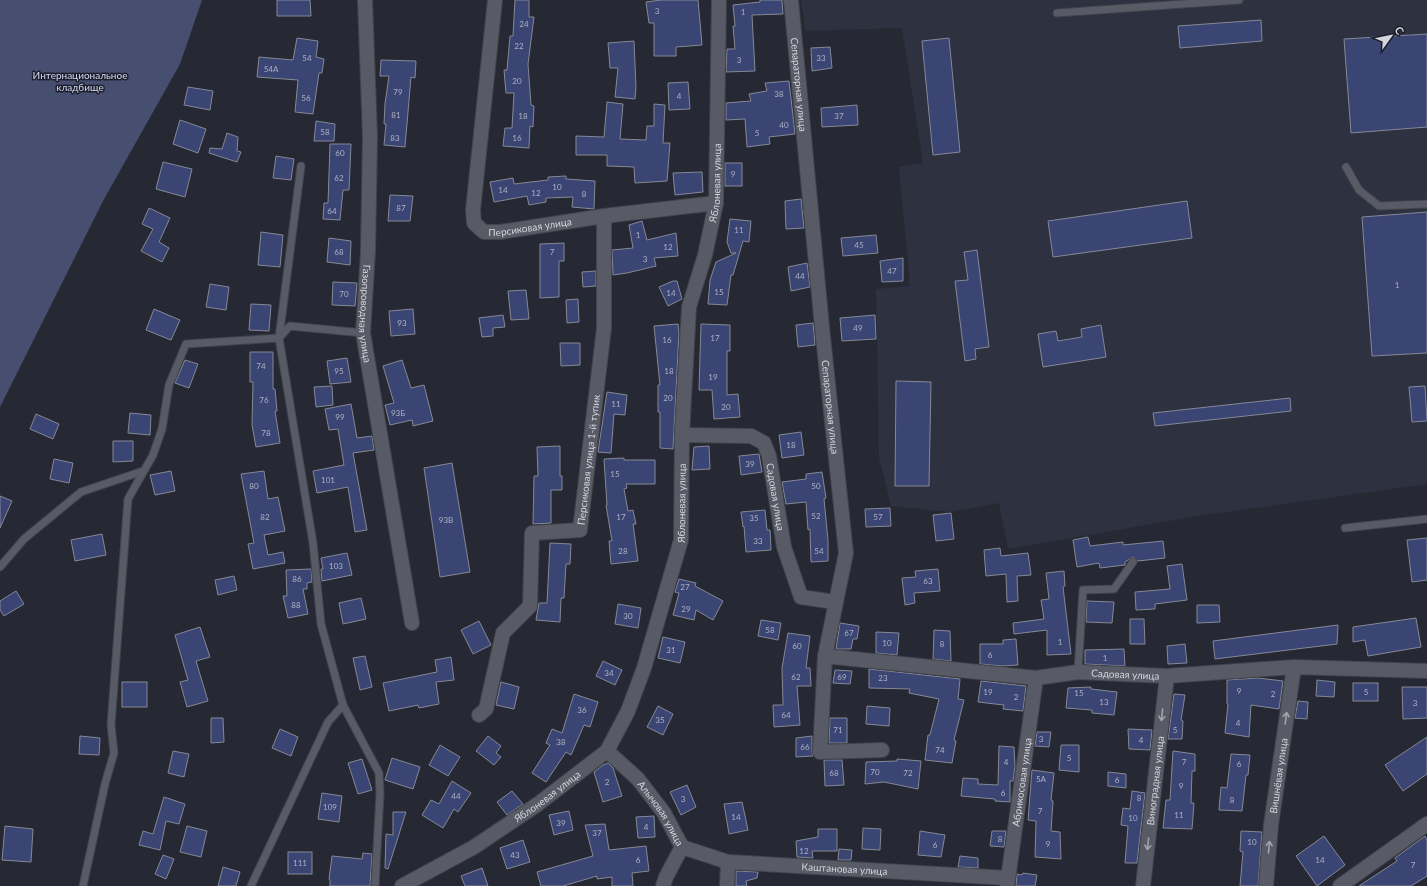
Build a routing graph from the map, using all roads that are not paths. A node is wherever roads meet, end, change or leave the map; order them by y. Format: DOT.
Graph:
graph roads {
  1 [pos="366,0"];
  2 [pos="495,0"];
  3 [pos="719,0"];
  4 [pos="791,0"];
  5 [pos="1239,0"];
  6 [pos="1057,12"];
  7 [pos="301,166"];
  8 [pos="1346,167"];
  9 [pos="716,203"];
  10 [pos="1427,204"];
  11 [pos="604,216"];
  12 [pos="363,333"];
  13 [pos="279,338"];
  14 [pos="682,435"];
  15 [pos="143,471"];
  16 [pos="1427,519"];
  17 [pos="1345,528"];
  18 [pos="1133,562"];
  19 [pos="0,567"];
  20 [pos="835,602"];
  21 [pos="412,623"];
  22 [pos="825,656"];
  23 [pos="1294,666"];
  24 [pos="1427,670"];
  25 [pos="1078,672"];
  26 [pos="1167,676"];
  27 [pos="1036,678"];
  28 [pos="343,705"];
  29 [pos="479,715"];
  30 [pos="882,750"];
  31 [pos="606,751"];
  32 [pos="1427,824"];
  33 [pos="682,847"];
  34 [pos="728,862"];
  35 [pos="1008,882"];
  36 [pos="83,886"];
  37 [pos="251,886"];
  38 [pos="375,886"];
  39 [pos="402,886"];
  40 [pos="664,886"];
  41 [pos="726,886"];
  42 [pos="1143,886"];
  43 [pos="1266,886"];
  44 [pos="1340,886"];
  1 -- 12 [label="street, Газопроводная улица"];
  2 -- 11 [label="street, Персиковая улица"];
  3 -- 9 [label="street, Яблоневая улица"];
  4 -- 20 [label="street, Сепараторная улица"];
  5 -- 6 [label="lane"];
  7 -- 13 [label="lane"];
  8 -- 10 [label="lane"];
  9 -- 11 [label="street, Персиковая улица"];
  9 -- 14 [label="street, Яблоневая улица"];
  11 -- 29 [label="street, Персиковая улица 1-й тупик"];
  12 -- 13 [label="lane"];
  12 -- 21 [label="street, Газопроводная улица"];
  13 -- 15 [label="lane"];
  13 -- 28 [label="lane"];
  14 -- 20 [label="street, Садовая улица"];
  14 -- 31 [label="street, Яблоневая улица"];
  15 -- 19 [label="lane"];
  15 -- 36 [label="lane"];
  16 -- 17 [label="lane"];
  18 -- 25 [label="lane"];
  20 -- 22 [label="street, Сепараторная улица"];
  22 -- 27 [label="street, Садовая улица"];
  22 -- 30 [label="street, Сепараторная улица"];
  23 -- 24 [label="street, Садовая улица"];
  23 -- 26 [label="street, Садовая улица"];
  43 -- 23 [label="street, Вишнёвая улица, one-way"];
  25 -- 26 [label="street, Садовая улица"];
  25 -- 27 [label="street, Садовая улица"];
  26 -- 42 [label="street, Виноградная улица, one-way"];
  27 -- 35 [label="street, Абрикосовая улица"];
  28 -- 37 [label="lane"];
  28 -- 38 [label="lane"];
  31 -- 33 [label="street, Алычовая улица"];
  31 -- 39 [label="street, Яблоневая улица"];
  32 -- 44 [label="street"];
  33 -- 34 [label="street, Каштановая улица"];
  33 -- 40 [label="street, Алычовая улица"];
  34 -- 35 [label="street, Каштановая улица"];
  34 -- 41 [label="street"];
}
